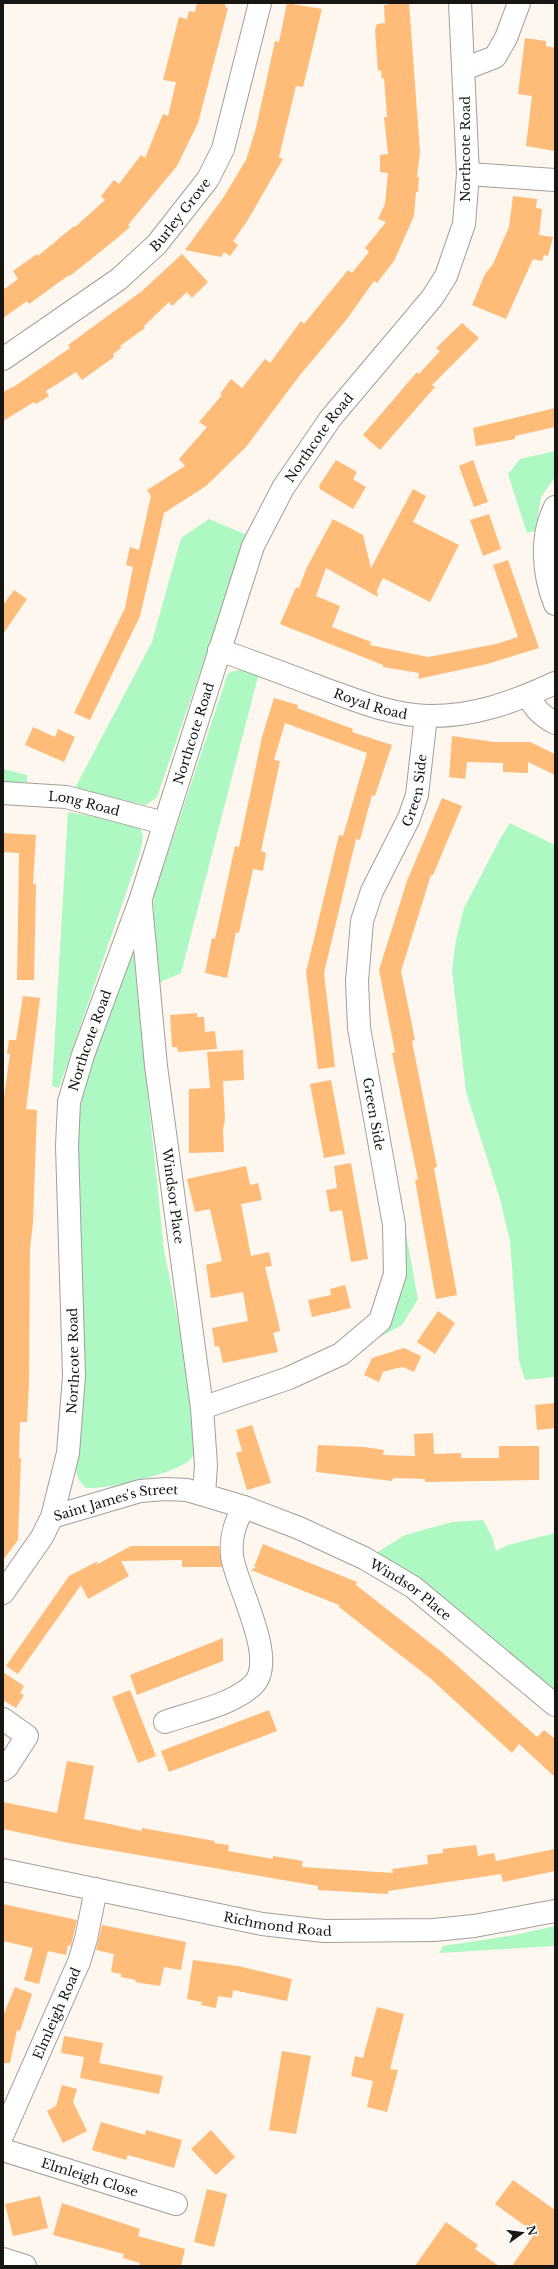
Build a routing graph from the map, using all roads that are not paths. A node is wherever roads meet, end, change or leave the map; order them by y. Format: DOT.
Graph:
graph roads {
  1 [pos="260,3"];
  2 [pos="460,3"];
  3 [pos="519,3"];
  4 [pos="464,69"];
  5 [pos="468,174"];
  6 [pos="555,180"];
  7 [pos="3,359"];
  8 [pos="555,507"];
  9 [pos="555,604"];
  10 [pos="219,650"];
  11 [pos="555,683"];
  12 [pos="528,696"];
  13 [pos="426,716"];
  14 [pos="555,723"];
  15 [pos="3,793"];
  16 [pos="164,823"];
  17 [pos="141,898"];
  18 [pos="202,1408"];
  19 [pos="204,1494"];
  20 [pos="244,1507"];
  21 [pos="52,1517"];
  22 [pos="3,1593"];
  23 [pos="555,1705"];
  24 [pos="3,1719"];
  25 [pos="165,1722"];
  26 [pos="3,1770"];
  27 [pos="3,1870"];
  28 [pos="96,1889"];
  29 [pos="555,1911"];
  30 [pos="3,2134"];
  31 [pos="3,2150"];
  32 [pos="176,2204"];
  33 [pos="3,2259"];
  34 [pos="25,2266"];
  1 -- 7 [label="street, Burley Grove"];
  2 -- 4 [label="street, Northcote Road"];
  3 -- 4 [label="street"];
  4 -- 5 [label="street, Northcote Road"];
  5 -- 6 [label="street"];
  5 -- 10 [label="street, Northcote Road"];
  8 -- 9 [label="street"];
  10 -- 13 [label="street, Royal Road"];
  10 -- 16 [label="street, Northcote Road"];
  11 -- 12 [label="street, Royal Road"];
  12 -- 13 [label="street, Royal Road"];
  12 -- 14 [label="street"];
  13 -- 18 [label="street, Green Side"];
  15 -- 16 [label="street, Long Road"];
  16 -- 17 [label="street, Northcote Road"];
  17 -- 18 [label="street, Windsor Place"];
  17 -- 21 [label="street, Northcote Road"];
  18 -- 19 [label="street, Windsor Place"];
  19 -- 20 [label="street, Saint James's Street"];
  19 -- 21 [label="street, Saint James's Street"];
  20 -- 23 [label="street, Windsor Place"];
  20 -- 25 [label="street"];
  21 -- 22 [label="street, Saint James's Street"];
  24 -- 26 [label="street"];
  27 -- 28 [label="street, Richmond Road"];
  28 -- 29 [label="street, Richmond Road"];
  28 -- 30 [label="street, Elmleigh Road"];
  31 -- 32 [label="street, Elmleigh Close"];
  33 -- 34 [label="street"];
}
